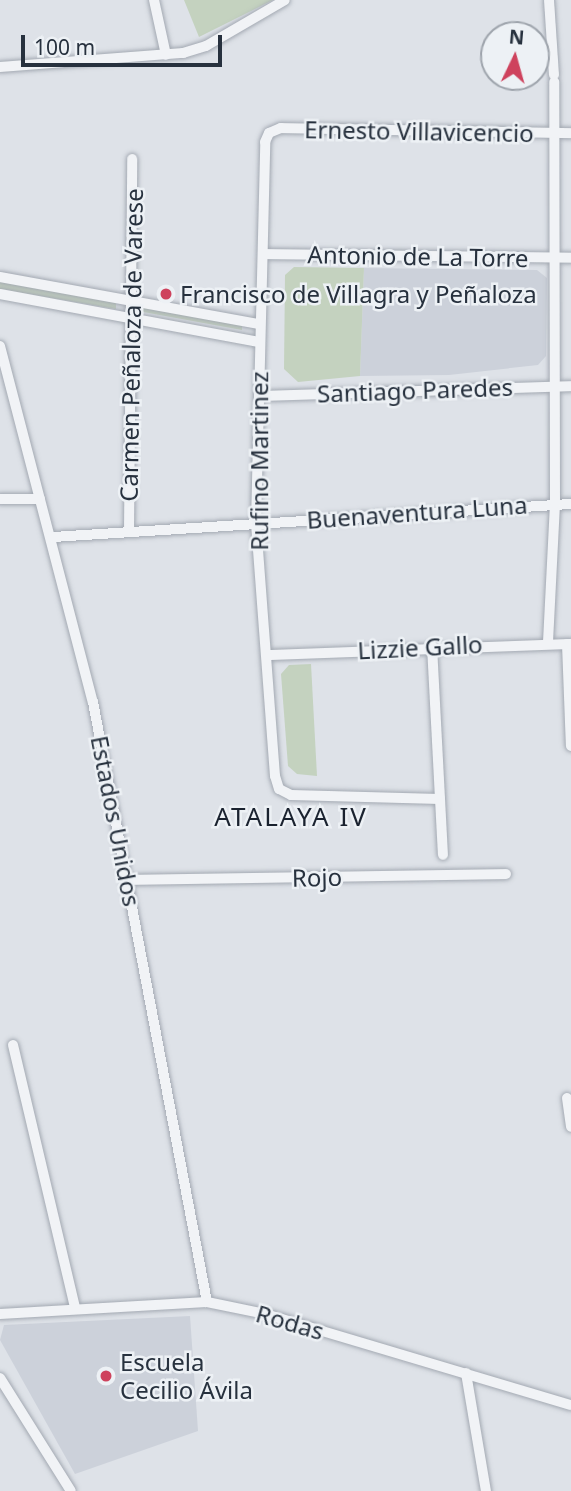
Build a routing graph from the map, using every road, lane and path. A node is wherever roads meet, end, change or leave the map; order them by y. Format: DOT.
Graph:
graph roads {
  1 [pos="154,0"];
  2 [pos="285,0"];
  3 [pos="549,0"];
  4 [pos="166,55"];
  5 [pos="0,67"];
  6 [pos="269,133"];
  7 [pos="555,133"];
  8 [pos="571,133"];
  9 [pos="132,159"];
  10 [pos="264,254"];
  11 [pos="554,258"];
  12 [pos="571,258"];
  13 [pos="0,277"];
  14 [pos="0,294"];
  15 [pos="132,301"];
  16 [pos="131,318"];
  17 [pos="258,324"];
  18 [pos="258,342"];
  19 [pos="0,346"];
  20 [pos="552,385"];
  21 [pos="571,386"];
  22 [pos="259,396"];
  23 [pos="0,499"];
  24 [pos="40,499"];
  25 [pos="555,503"];
  26 [pos="571,504"];
  27 [pos="256,523"];
  28 [pos="129,531"];
  29 [pos="53,537"];
  30 [pos="548,642"];
  31 [pos="569,644"];
  32 [pos="432,646"];
  33 [pos="269,655"];
  34 [pos="571,746"];
  35 [pos="440,799"];
  36 [pos="443,855"];
  37 [pos="506,874"];
  38 [pos="128,880"];
  39 [pos="13,1045"];
  40 [pos="567,1098"];
  41 [pos="571,1127"];
  42 [pos="207,1302"];
  43 [pos="75,1307"];
  44 [pos="0,1314"];
  45 [pos="466,1373"];
  46 [pos="0,1378"];
  47 [pos="571,1405"];
  48 [pos="71,1491"];
  49 [pos="486,1491"];
  1 -- 4 [label="street"];
  2 -- 4 [label="street"];
  3 -- 7 [label="street"];
  4 -- 5 [label="street"];
  6 -- 7 [label="street, Ernesto Villavicencio"];
  6 -- 10 [label="street, Rufino Martinez"];
  7 -- 8 [label="street, Ernesto Villavicencio"];
  7 -- 11 [label="street"];
  9 -- 15 [label="street, Carmen Peñaloza de Varese"];
  10 -- 11 [label="street, Antonio de La Torre"];
  10 -- 17 [label="street, Rufino Martinez"];
  11 -- 12 [label="street, Antonio de La Torre"];
  11 -- 20 [label="street"];
  13 -- 15 [label="street"];
  14 -- 16 [label="street"];
  15 -- 16 [label="street, Carmen Peñaloza de Varese"];
  15 -- 17 [label="street"];
  16 -- 18 [label="street"];
  16 -- 28 [label="street, Carmen Peñaloza de Varese"];
  17 -- 18 [label="street, Rufino Martinez"];
  18 -- 22 [label="street, Rufino Martinez"];
  19 -- 24 [label="street, Estados Unidos"];
  20 -- 21 [label="street, Santiago Paredes"];
  20 -- 22 [label="street, Santiago Paredes"];
  20 -- 25 [label="street"];
  22 -- 27 [label="street, Rufino Martinez"];
  23 -- 24 [label="street"];
  24 -- 29 [label="street, Estados Unidos"];
  25 -- 26 [label="street, Buenaventura Luna"];
  25 -- 27 [label="street, Buenaventura Luna"];
  25 -- 30 [label="street"];
  27 -- 28 [label="street, Buenaventura Luna"];
  27 -- 33 [label="street, Rufino Martinez"];
  28 -- 29 [label="street, Buenaventura Luna"];
  29 -- 38 [label="street, Estados Unidos"];
  30 -- 31 [label="street, Lizzie Gallo"];
  30 -- 32 [label="street, Lizzie Gallo"];
  31 -- 34 [label="street"];
  32 -- 33 [label="street, Lizzie Gallo"];
  32 -- 35 [label="street"];
  33 -- 35 [label="street, Rufino Martinez"];
  35 -- 36 [label="street"];
  37 -- 38 [label="street, Rojo"];
  38 -- 42 [label="street, Estados Unidos"];
  39 -- 43 [label="street"];
  40 -- 41 [label="street"];
  42 -- 43 [label="street, Rodas"];
  42 -- 45 [label="street, Rodas"];
  43 -- 44 [label="street, Rodas"];
  45 -- 47 [label="street, Rodas"];
  45 -- 49 [label="street"];
  46 -- 48 [label="street"];
}
